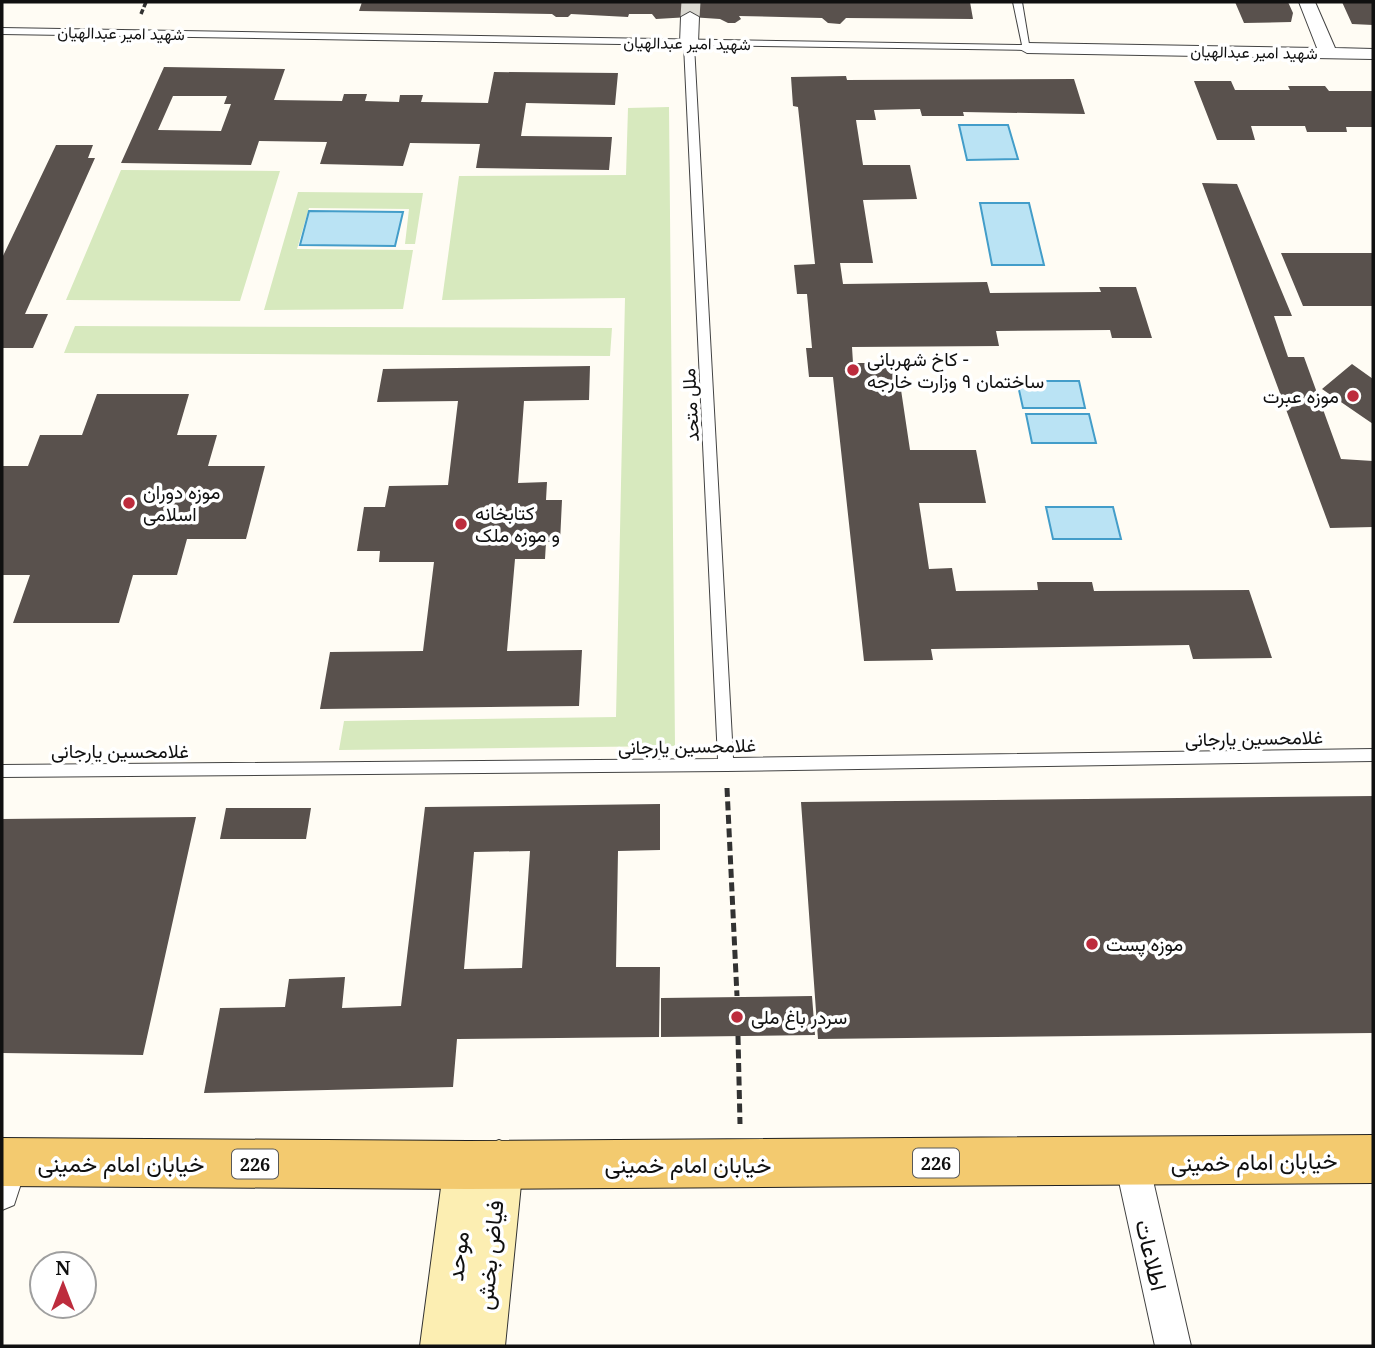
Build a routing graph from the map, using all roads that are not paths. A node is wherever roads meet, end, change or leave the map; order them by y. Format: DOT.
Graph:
graph roads {
  1 [pos="1017,2"];
  2 [pos="1307,2"];
  3 [pos="690,17"];
  4 [pos="2,32"];
  5 [pos="689,43"];
  6 [pos="1027,48"];
  7 [pos="1328,53"];
  8 [pos="1373,54"];
  9 [pos="1373,755"];
  10 [pos="726,765"];
  11 [pos="2,771"];
  12 [pos="1373,1159"];
  13 [pos="1132,1163"];
  14 [pos="483,1165"];
  15 [pos="5,1172"];
  16 [pos="446,1346"];
  17 [pos="479,1346"];
  18 [pos="1173,1346"];
  1 -- 6 [label="lane"];
  2 -- 7 [label="street"];
  3 -- 5 [label="street"];
  4 -- 5 [label="lane, شهید امیر عبدالهیان"];
  5 -- 6 [label="lane, شهید امیر عبدالهیان"];
  5 -- 10 [label="lane, ملل متحد"];
  6 -- 7 [label="street, شهید امیر عبدالهیان"];
  7 -- 8 [label="street, شهید امیر عبدالهیان"];
  9 -- 10 [label="lane, غلامحسین یارجانی"];
  10 -- 11 [label="lane, غلامحسین یارجانی"];
  12 -- 13 [label="main road, خیابان امام خمینی / 226"];
  13 -- 14 [label="main road, خیابان امام خمینی / 226"];
  13 -- 18 [label="street, اطلاعات"];
  14 -- 15 [label="main road, خیابان امام خمینی / 226"];
  14 -- 16 [label="street, موحد"];
  14 -- 17 [label="street, فیاض بخش"];
}
